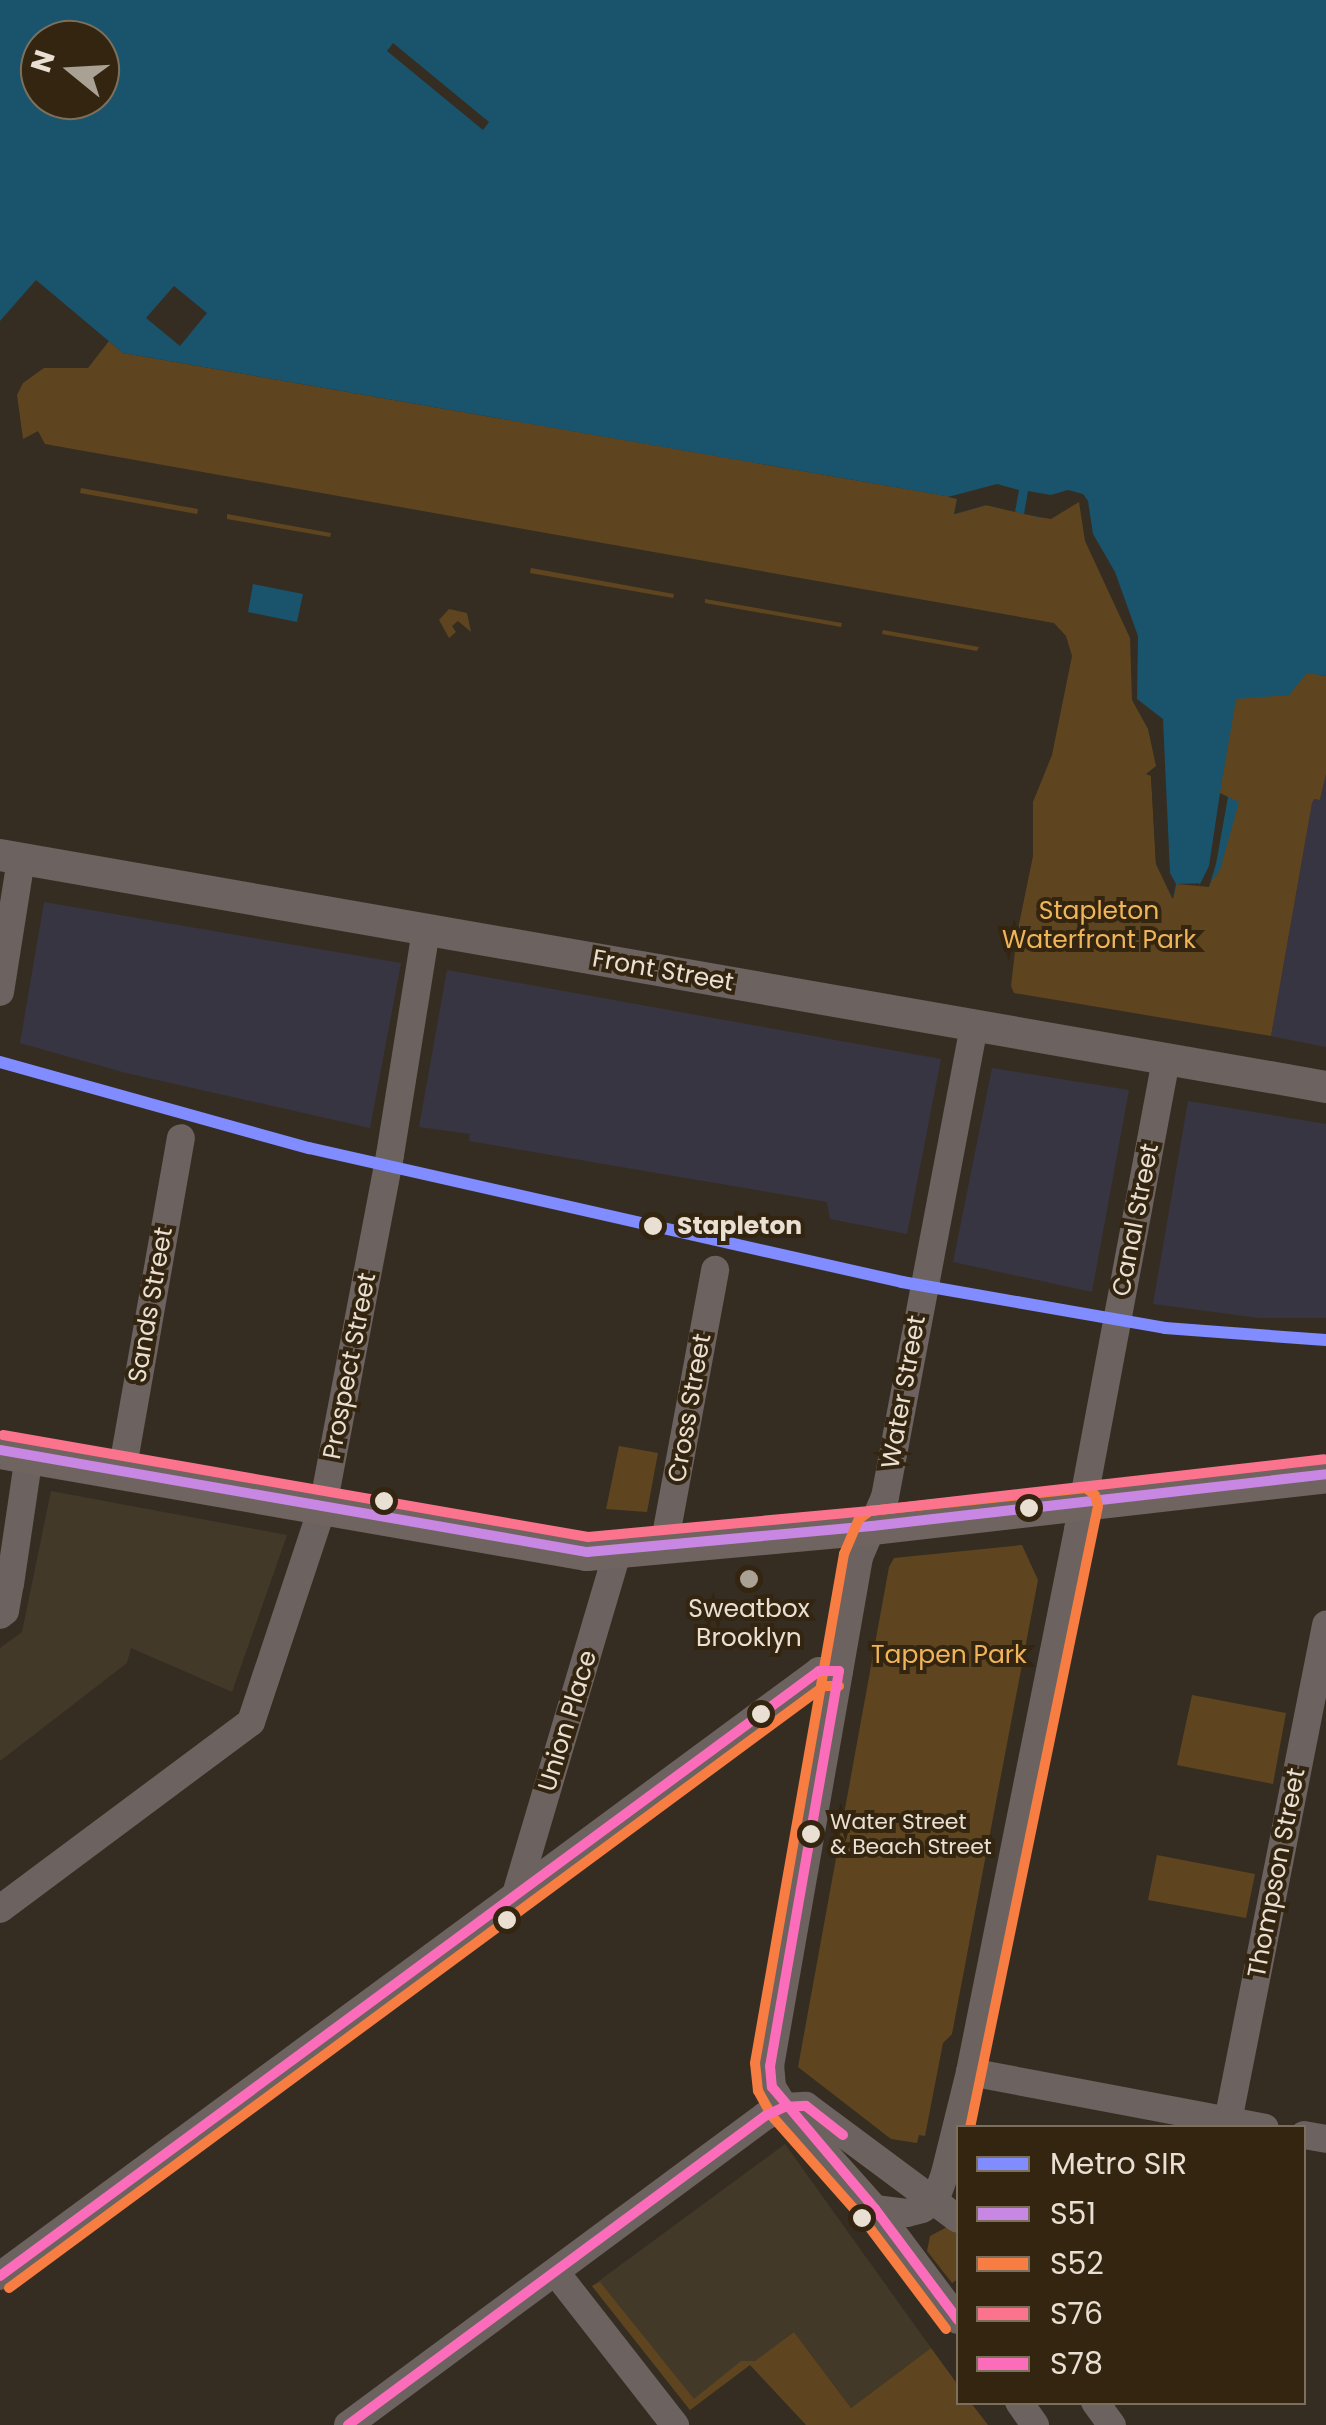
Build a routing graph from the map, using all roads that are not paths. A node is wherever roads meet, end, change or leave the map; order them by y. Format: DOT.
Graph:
graph roads {
  1 [pos="10,857"];
  2 [pos="426,930"];
  3 [pos="0,992"];
  4 [pos="974,1025"];
  5 [pos="1166,1061"];
  6 [pos="1326,1087"];
  7 [pos="180,1138"];
  8 [pos="715,1270"];
  9 [pos="15,1453"];
  10 [pos="122,1472"];
  11 [pos="1326,1474"];
  12 [pos="1083,1503"];
  13 [pos="323,1506"];
  14 [pos="872,1526"];
  15 [pos="664,1546"];
  16 [pos="618,1551"];
  17 [pos="0,1615"];
  18 [pos="1326,1625"];
  19 [pos="839,1672"];
  20 [pos="518,1892"];
  21 [pos="0,1909"];
  22 [pos="970,2072"];
  23 [pos="784,2107"];
  24 [pos="1228,2121"];
  25 [pos="1249,2125"];
  26 [pos="935,2201"];
  27 [pos="875,2209"];
  28 [pos="956,2217"];
  29 [pos="557,2274"];
  30 [pos="0,2276"];
  31 [pos="954,2303"];
  32 [pos="348,2425"];
  33 [pos="676,2425"];
  1 -- 2 [label="street, Front Street"];
  1 -- 3 [label="street"];
  2 -- 4 [label="street, Front Street"];
  2 -- 13 [label="street, Prospect Street"];
  4 -- 5 [label="street, Front Street"];
  4 -- 14 [label="street, Water Street"];
  5 -- 6 [label="street, Front Street"];
  5 -- 12 [label="street, Canal Street"];
  7 -- 10 [label="street, Sands Street"];
  8 -- 15 [label="street, Cross Street"];
  9 -- 10 [label="main road"];
  9 -- 17 [label="street"];
  10 -- 13 [label="main road"];
  11 -- 12 [label="main road"];
  12 -- 14 [label="main road"];
  12 -- 22 [label="street, Canal Street"];
  13 -- 16 [label="main road"];
  13 -- 21 [label="street, Prospect Street"];
  14 -- 15 [label="main road"];
  14 -- 19 [label="street, Water Street"];
  15 -- 16 [label="main road"];
  16 -- 20 [label="street, Union Place"];
  18 -- 24 [label="street, Thompson Street"];
  19 -- 20 [label="street"];
  19 -- 23 [label="street, Water Street"];
  20 -- 30 [label="street"];
  22 -- 24 [label="street"];
  22 -- 26 [label="street, Canal Street"];
  23 -- 26 [label="street"];
  23 -- 27 [label="street"];
  23 -- 29 [label="street"];
  24 -- 25 [label="street"];
  26 -- 27 [label="street"];
  26 -- 28 [label="street"];
  27 -- 31 [label="street"];
  29 -- 32 [label="street"];
  29 -- 33 [label="street"];
}
